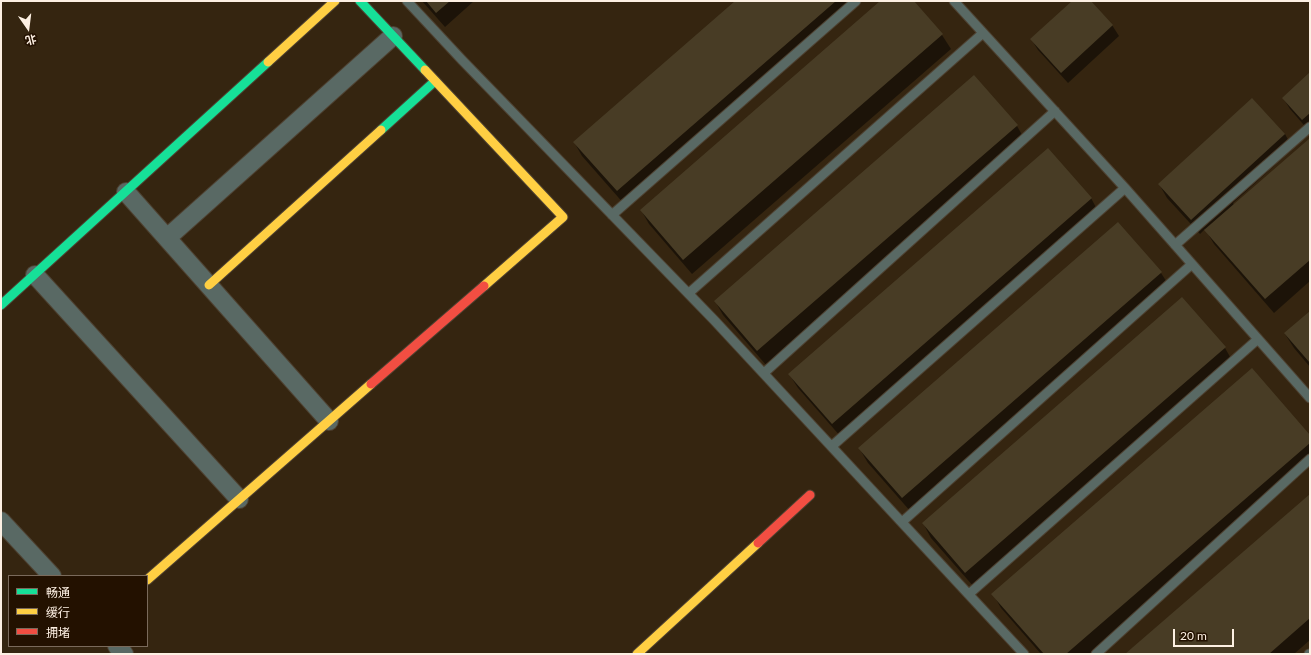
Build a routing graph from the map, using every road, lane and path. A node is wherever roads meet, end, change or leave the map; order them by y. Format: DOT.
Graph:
graph roads {
  1 [pos="335,1"];
  2 [pos="360,1"];
  3 [pos="407,1"];
  4 [pos="856,1"];
  5 [pos="954,1"];
  6 [pos="983,33"];
  7 [pos="393,36"];
  8 [pos="435,81"];
  9 [pos="1055,111"];
  10 [pos="1310,127"];
  11 [pos="1125,188"];
  12 [pos="126,192"];
  13 [pos="612,214"];
  14 [pos="167,238"];
  15 [pos="1175,245"];
  16 [pos="1192,264"];
  17 [pos="35,275"];
  18 [pos="209,285"];
  19 [pos="689,293"];
  20 [pos="1,305"];
  21 [pos="1258,339"];
  22 [pos="764,373"];
  23 [pos="1310,398"];
  24 [pos="329,421"];
  25 [pos="832,446"];
  26 [pos="1310,459"];
  27 [pos="810,495"];
  28 [pos="239,499"];
  29 [pos="1,521"];
  30 [pos="902,522"];
  31 [pos="51,575"];
  32 [pos="148,579"];
  33 [pos="969,594"];
  34 [pos="637,654"];
  35 [pos="1024,654"];
  36 [pos="1096,654"];
  1 -- 12 [label="street"];
  2 -- 7 [label="street"];
  3 -- 13 [label="lane"];
  4 -- 13 [label="lane"];
  5 -- 6 [label="lane"];
  6 -- 9 [label="lane"];
  6 -- 19 [label="lane"];
  7 -- 8 [label="street"];
  7 -- 14 [label="street"];
  8 -- 18 [label="street"];
  8 -- 24 [label="street"];
  9 -- 11 [label="lane"];
  9 -- 22 [label="lane"];
  10 -- 15 [label="lane"];
  11 -- 15 [label="lane"];
  11 -- 25 [label="lane"];
  12 -- 14 [label="street"];
  12 -- 17 [label="street"];
  13 -- 19 [label="lane"];
  14 -- 18 [label="street"];
  15 -- 16 [label="lane"];
  16 -- 21 [label="lane"];
  16 -- 30 [label="lane"];
  17 -- 20 [label="street"];
  17 -- 28 [label="street"];
  18 -- 24 [label="street"];
  19 -- 22 [label="lane"];
  21 -- 23 [label="lane"];
  21 -- 33 [label="lane"];
  22 -- 25 [label="lane"];
  24 -- 28 [label="street"];
  25 -- 30 [label="lane"];
  26 -- 36 [label="lane"];
  27 -- 34 [label="street"];
  28 -- 32 [label="street"];
  29 -- 31 [label="street"];
  30 -- 33 [label="lane"];
  33 -- 35 [label="lane"];
}
